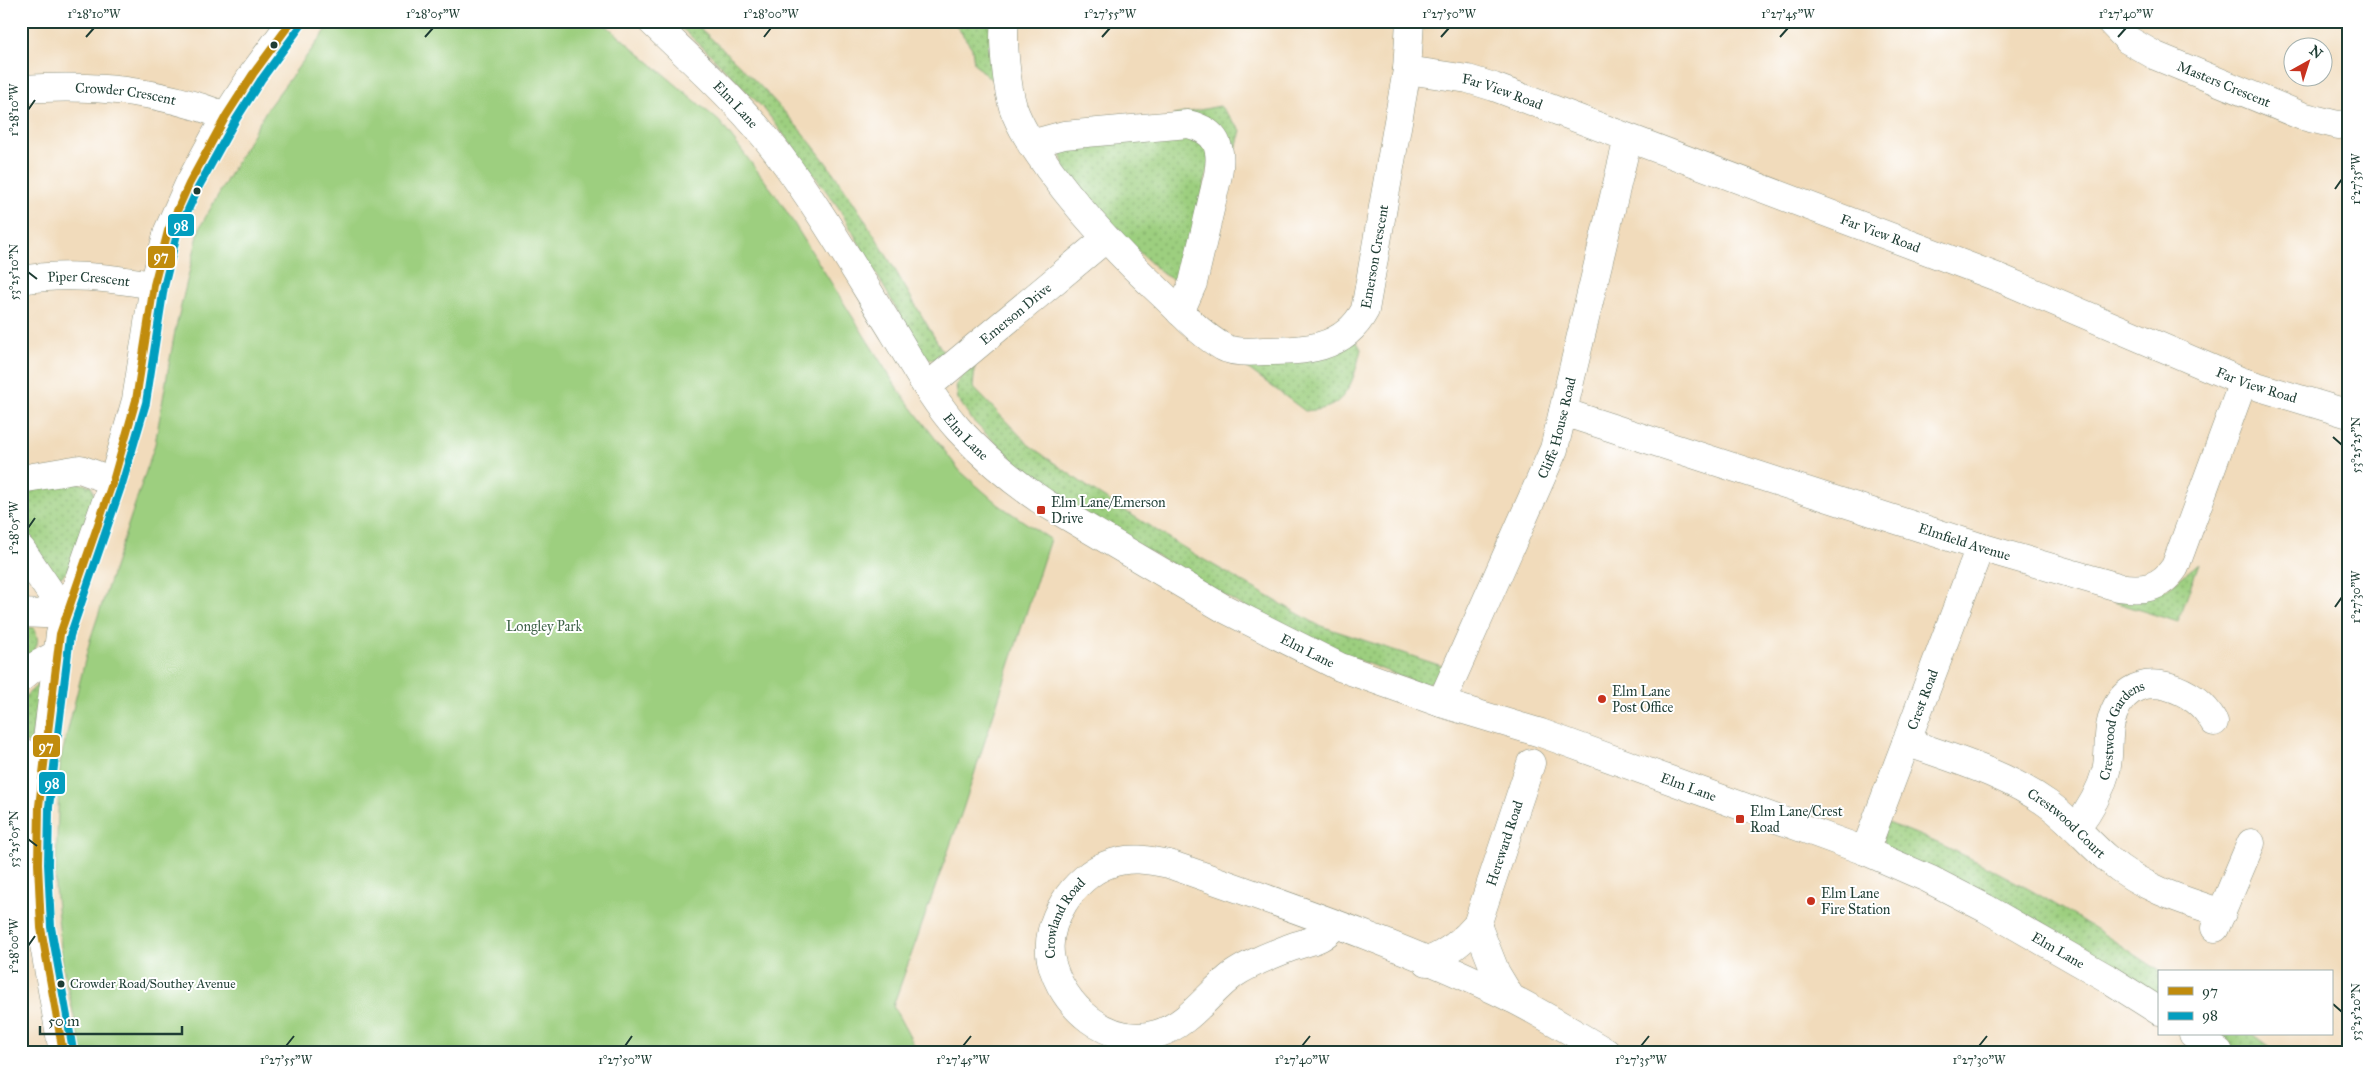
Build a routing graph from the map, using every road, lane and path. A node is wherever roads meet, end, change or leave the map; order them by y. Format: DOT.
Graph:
graph roads {
  1 [pos="292,21"];
  2 [pos="651,21"];
  3 [pos="1006,21"];
  4 [pos="1410,21"];
  5 [pos="2110,21"];
  6 [pos="1406,70"];
  7 [pos="21,89"];
  8 [pos="226,116"];
  9 [pos="2349,124"];
  10 [pos="1628,138"];
  11 [pos="1031,144"];
  12 [pos="1105,239"];
  13 [pos="21,280"];
  14 [pos="154,285"];
  15 [pos="1180,312"];
  16 [pos="2243,382"];
  17 [pos="927,387"];
  18 [pos="1563,412"];
  19 [pos="2349,414"];
  20 [pos="21,479"];
  21 [pos="113,481"];
  22 [pos="1980,547"];
  23 [pos="21,549"];
  24 [pos="21,613"];
  25 [pos="66,615"];
  26 [pos="57,654"];
  27 [pos="21,678"];
  28 [pos="1441,703"];
  29 [pos="2214,722"];
  30 [pos="1906,742"];
  31 [pos="33,756"];
  32 [pos="1531,764"];
  33 [pos="2076,828"];
  34 [pos="2251,843"];
  35 [pos="1865,852"];
  36 [pos="1478,924"];
  37 [pos="1335,925"];
  38 [pos="1427,962"];
  39 [pos="1511,998"];
  40 [pos="2158,1010"];
  41 [pos="2196,1036"];
  42 [pos="63,1052"];
  43 [pos="1606,1052"];
  44 [pos="2219,1052"];
  1 -- 8 [label="street"];
  2 -- 17 [label="street, Elm Lane"];
  3 -- 11 [label="street, Emerson Crescent"];
  4 -- 6 [label="street, Emerson Crescent"];
  5 -- 9 [label="street, Masters Crescent"];
  6 -- 10 [label="street, Far View Road"];
  6 -- 15 [label="street, Emerson Crescent"];
  7 -- 8 [label="street, Crowder Crescent"];
  8 -- 14 [label="street"];
  10 -- 16 [label="street, Far View Road"];
  10 -- 18 [label="street, Cliffe House Road"];
  11 -- 12 [label="street, Emerson Crescent"];
  11 -- 15 [label="street"];
  12 -- 15 [label="street, Emerson Crescent"];
  12 -- 17 [label="street, Emerson Drive"];
  13 -- 14 [label="street, Piper Crescent"];
  14 -- 21 [label="street"];
  16 -- 19 [label="street, Far View Road"];
  16 -- 22 [label="street, Elmfield Avenue"];
  17 -- 28 [label="street, Elm Lane"];
  18 -- 22 [label="street, Elmfield Avenue"];
  18 -- 28 [label="street, Cliffe House Road"];
  20 -- 21 [label="street"];
  21 -- 25 [label="street"];
  22 -- 30 [label="street, Crest Road"];
  23 -- 25 [label="street"];
  24 -- 25 [label="street"];
  25 -- 26 [label="street"];
  26 -- 27 [label="street"];
  26 -- 31 [label="street"];
  28 -- 35 [label="street, Elm Lane"];
  29 -- 33 [label="street, Crestwood Gardens"];
  30 -- 33 [label="street, Crestwood Court"];
  30 -- 35 [label="street, Crest Road"];
  31 -- 42 [label="street"];
  32 -- 36 [label="street, Hereward Road"];
  33 -- 34 [label="street, Crestwood Court"];
  35 -- 40 [label="street, Elm Lane"];
  36 -- 38 [label="street, Hereward Road"];
  36 -- 39 [label="street"];
  37 -- 37 [label="street, Crowland Road"];
  37 -- 38 [label="street, Crowland Road"];
  38 -- 39 [label="street"];
  39 -- 43 [label="street"];
  41 -- 44 [label="street"];
}
